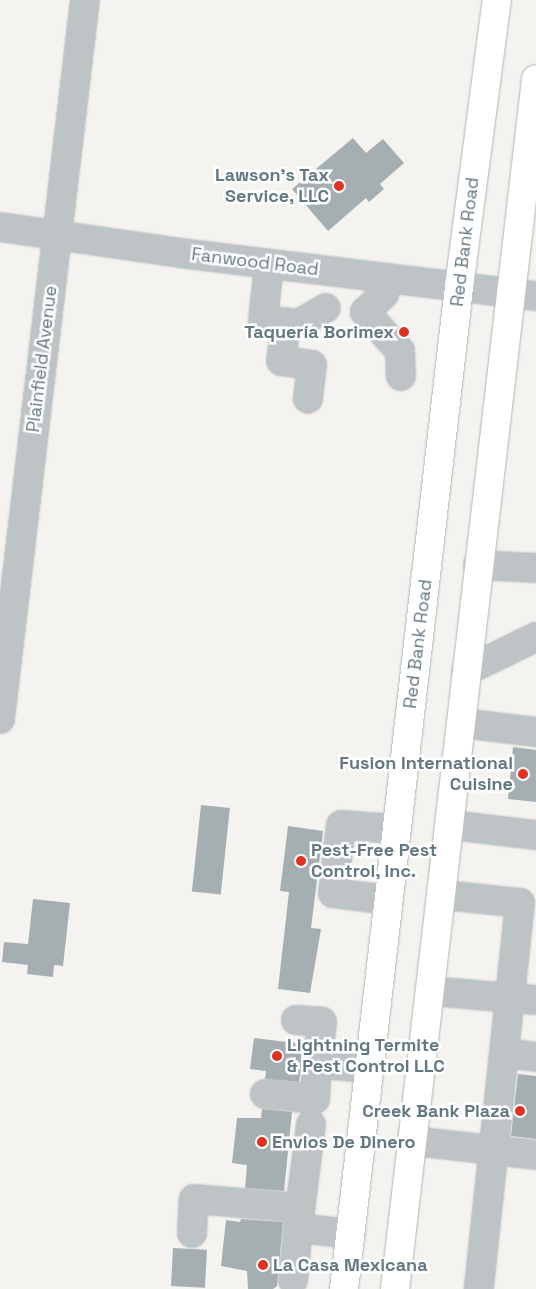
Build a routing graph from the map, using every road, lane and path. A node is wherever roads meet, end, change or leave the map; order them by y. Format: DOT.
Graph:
graph roads {
  1 [pos="85,0"];
  2 [pos="497,0"];
  3 [pos="536,79"];
  4 [pos="0,227"];
  5 [pos="57,233"];
  6 [pos="269,264"];
  7 [pos="387,278"];
  8 [pos="459,287"];
  9 [pos="523,295"];
  10 [pos="326,308"];
  11 [pos="286,322"];
  12 [pos="401,376"];
  13 [pos="308,399"];
  14 [pos="478,565"];
  15 [pos="536,568"];
  16 [pos="536,637"];
  17 [pos="466,671"];
  18 [pos="0,718"];
  19 [pos="461,723"];
  20 [pos="536,732"];
  21 [pos="451,825"];
  22 [pos="397,829"];
  23 [pos="536,835"];
  24 [pos="443,895"];
  25 [pos="389,900"];
  26 [pos="430,991"];
  27 [pos="523,999"];
  28 [pos="296,1020"];
  29 [pos="504,1053"];
  30 [pos="536,1057"];
  31 [pos="317,1064"];
  32 [pos="370,1068"];
  33 [pos="265,1094"];
  34 [pos="311,1125"];
  35 [pos="412,1141"];
  36 [pos="494,1150"];
  37 [pos="536,1155"];
  38 [pos="299,1218"];
  39 [pos="192,1233"];
  40 [pos="351,1234"];
  41 [pos="293,1280"];
  42 [pos="344,1289"];
  43 [pos="395,1289"];
  44 [pos="479,1289"];
  1 -- 5 [label="street, Plainfield Avenue"];
  2 -- 8 [label="main road, Red Bank Road"];
  3 -- 9 [label="main road"];
  4 -- 5 [label="street, Fanwood Road"];
  5 -- 6 [label="street, Fanwood Road"];
  5 -- 18 [label="street, Plainfield Avenue"];
  6 -- 7 [label="street, Fanwood Road"];
  6 -- 11 [label="street"];
  7 -- 8 [label="street, Fanwood Road"];
  7 -- 12 [label="street"];
  8 -- 9 [label="street, Fanwood Road"];
  8 -- 22 [label="main road, Red Bank Road"];
  9 -- 14 [label="main road"];
  10 -- 11 [label="street"];
  11 -- 13 [label="street"];
  14 -- 15 [label="street"];
  14 -- 17 [label="main road"];
  16 -- 17 [label="street"];
  17 -- 19 [label="main road"];
  19 -- 20 [label="street"];
  19 -- 21 [label="main road"];
  21 -- 23 [label="street"];
  21 -- 24 [label="main road"];
  22 -- 25 [label="main road, Red Bank Road"];
  22 -- 25 [label="street"];
  24 -- 26 [label="main road"];
  24 -- 27 [label="street"];
  25 -- 32 [label="main road, Red Bank Road"];
  26 -- 27 [label="street"];
  26 -- 35 [label="main road"];
  27 -- 29 [label="street"];
  28 -- 31 [label="street"];
  29 -- 30 [label="street"];
  29 -- 36 [label="street"];
  31 -- 32 [label="street"];
  31 -- 33 [label="street"];
  32 -- 40 [label="main road, Red Bank Road"];
  34 -- 38 [label="street"];
  35 -- 36 [label="street"];
  35 -- 43 [label="main road"];
  36 -- 37 [label="street"];
  36 -- 44 [label="street"];
  38 -- 39 [label="street"];
  38 -- 40 [label="street"];
  38 -- 41 [label="street"];
  40 -- 42 [label="main road, Red Bank Road"];
}
